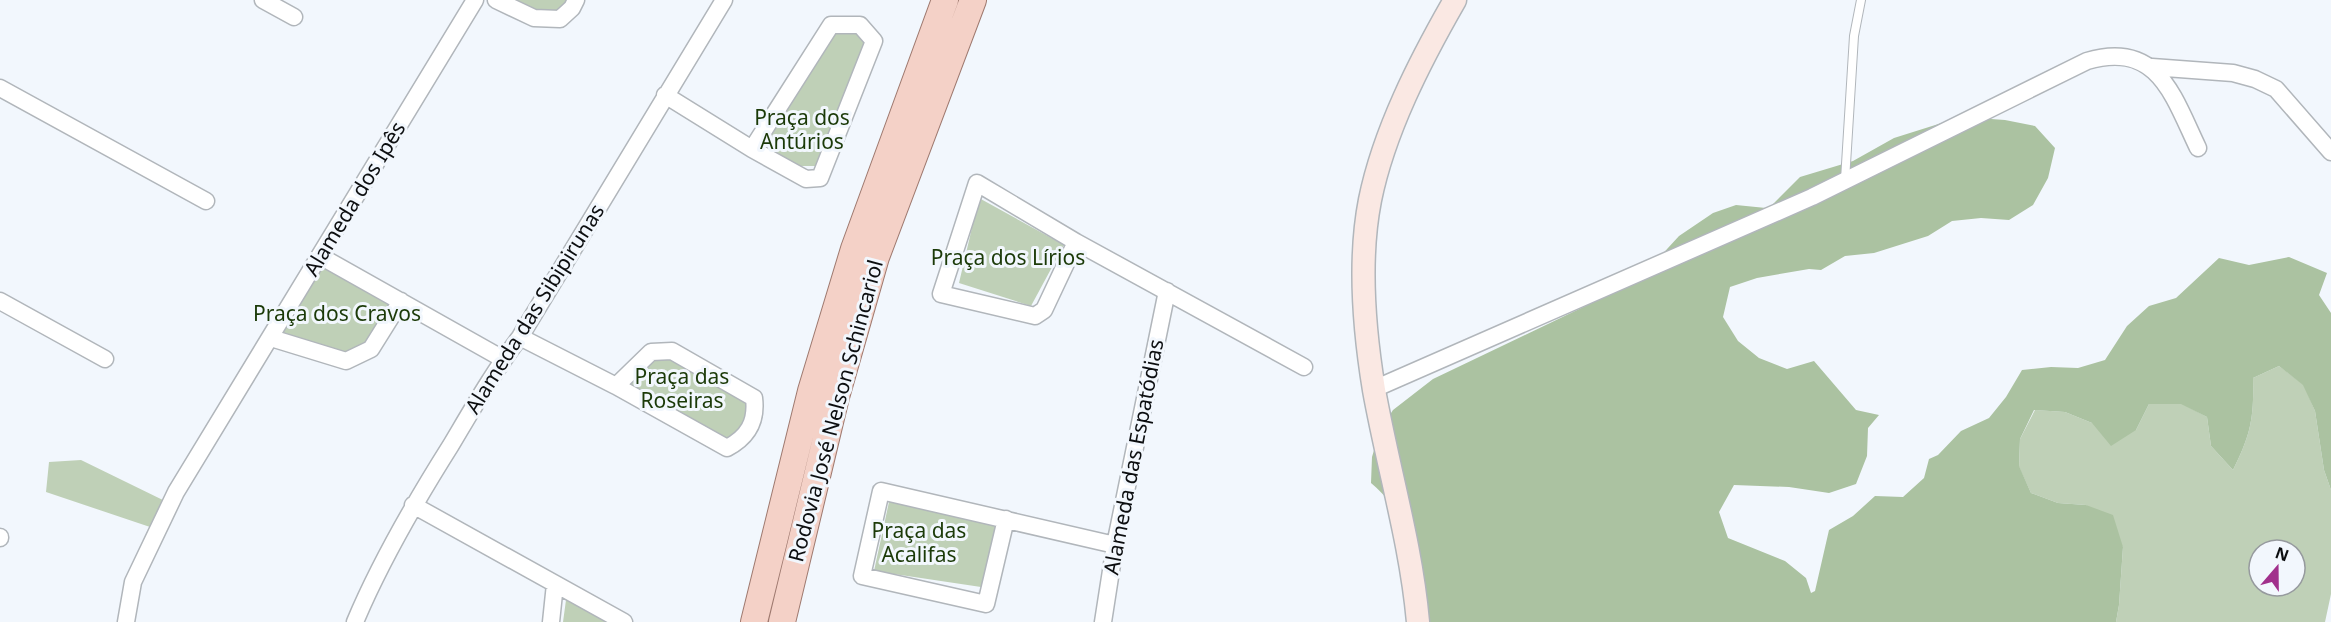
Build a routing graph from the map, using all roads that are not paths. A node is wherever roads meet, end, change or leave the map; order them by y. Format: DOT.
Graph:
graph roads {
  1 [pos="263,0"];
  2 [pos="475,0"];
  3 [pos="496,0"];
  4 [pos="576,0"];
  5 [pos="724,0"];
  6 [pos="945,0"];
  7 [pos="973,0"];
  8 [pos="1455,0"];
  9 [pos="1862,0"];
  10 [pos="294,17"];
  11 [pos="2152,67"];
  12 [pos="0,88"];
  13 [pos="665,95"];
  14 [pos="2198,148"];
  15 [pos="752,149"];
  16 [pos="2331,152"];
  17 [pos="1845,181"];
  18 [pos="206,201"];
  19 [pos="1076,242"];
  20 [pos="320,256"];
  21 [pos="1167,291"];
  22 [pos="0,301"];
  23 [pos="401,301"];
  24 [pos="520,337"];
  25 [pos="271,338"];
  26 [pos="105,359"];
  27 [pos="503,359"];
  28 [pos="1304,367"];
  29 [pos="616,386"];
  30 [pos="1374,389"];
  31 [pos="413,505"];
  32 [pos="1006,519"];
  33 [pos="1116,545"];
  34 [pos="555,584"];
  35 [pos="126,622"];
  36 [pos="355,622"];
  37 [pos="551,622"];
  38 [pos="624,622"];
  39 [pos="754,622"];
  40 [pos="782,622"];
  41 [pos="1103,622"];
  42 [pos="1418,622"];
  1 -- 10 [label="street"];
  2 -- 20 [label="street, Alameda dos Ipês"];
  3 -- 4 [label="street"];
  5 -- 13 [label="street, Alameda das Sibipirunas"];
  6 -- 39 [label="main road, Rodovia José Nelson Schincariol"];
  7 -- 40 [label="main road, Rodovia José Nelson Schincariol"];
  8 -- 30 [label="main road"];
  9 -- 17 [label="lane"];
  11 -- 14 [label="street"];
  11 -- 16 [label="street"];
  11 -- 17 [label="street"];
  12 -- 18 [label="street"];
  13 -- 15 [label="street"];
  13 -- 24 [label="street, Alameda das Sibipirunas"];
  15 -- 15 [label="street"];
  17 -- 30 [label="street"];
  19 -- 19 [label="street"];
  19 -- 21 [label="street"];
  20 -- 23 [label="street"];
  20 -- 25 [label="street, Alameda dos Ipês"];
  21 -- 28 [label="street"];
  21 -- 33 [label="street, Alameda das Espatódias"];
  22 -- 26 [label="street"];
  23 -- 25 [label="street"];
  23 -- 27 [label="street"];
  24 -- 27 [label="street, Alameda das Sibipirunas"];
  24 -- 29 [label="street"];
  25 -- 35 [label="street, Alameda dos Ipês"];
  27 -- 31 [label="street, Alameda das Sibipirunas"];
  29 -- 29 [label="street"];
  30 -- 42 [label="main road"];
  31 -- 34 [label="street"];
  31 -- 36 [label="street, Alameda das Sibipirunas"];
  32 -- 32 [label="street"];
  32 -- 33 [label="street"];
  33 -- 41 [label="street, Alameda das Espatódias"];
  34 -- 37 [label="street"];
  34 -- 38 [label="street"];
}
